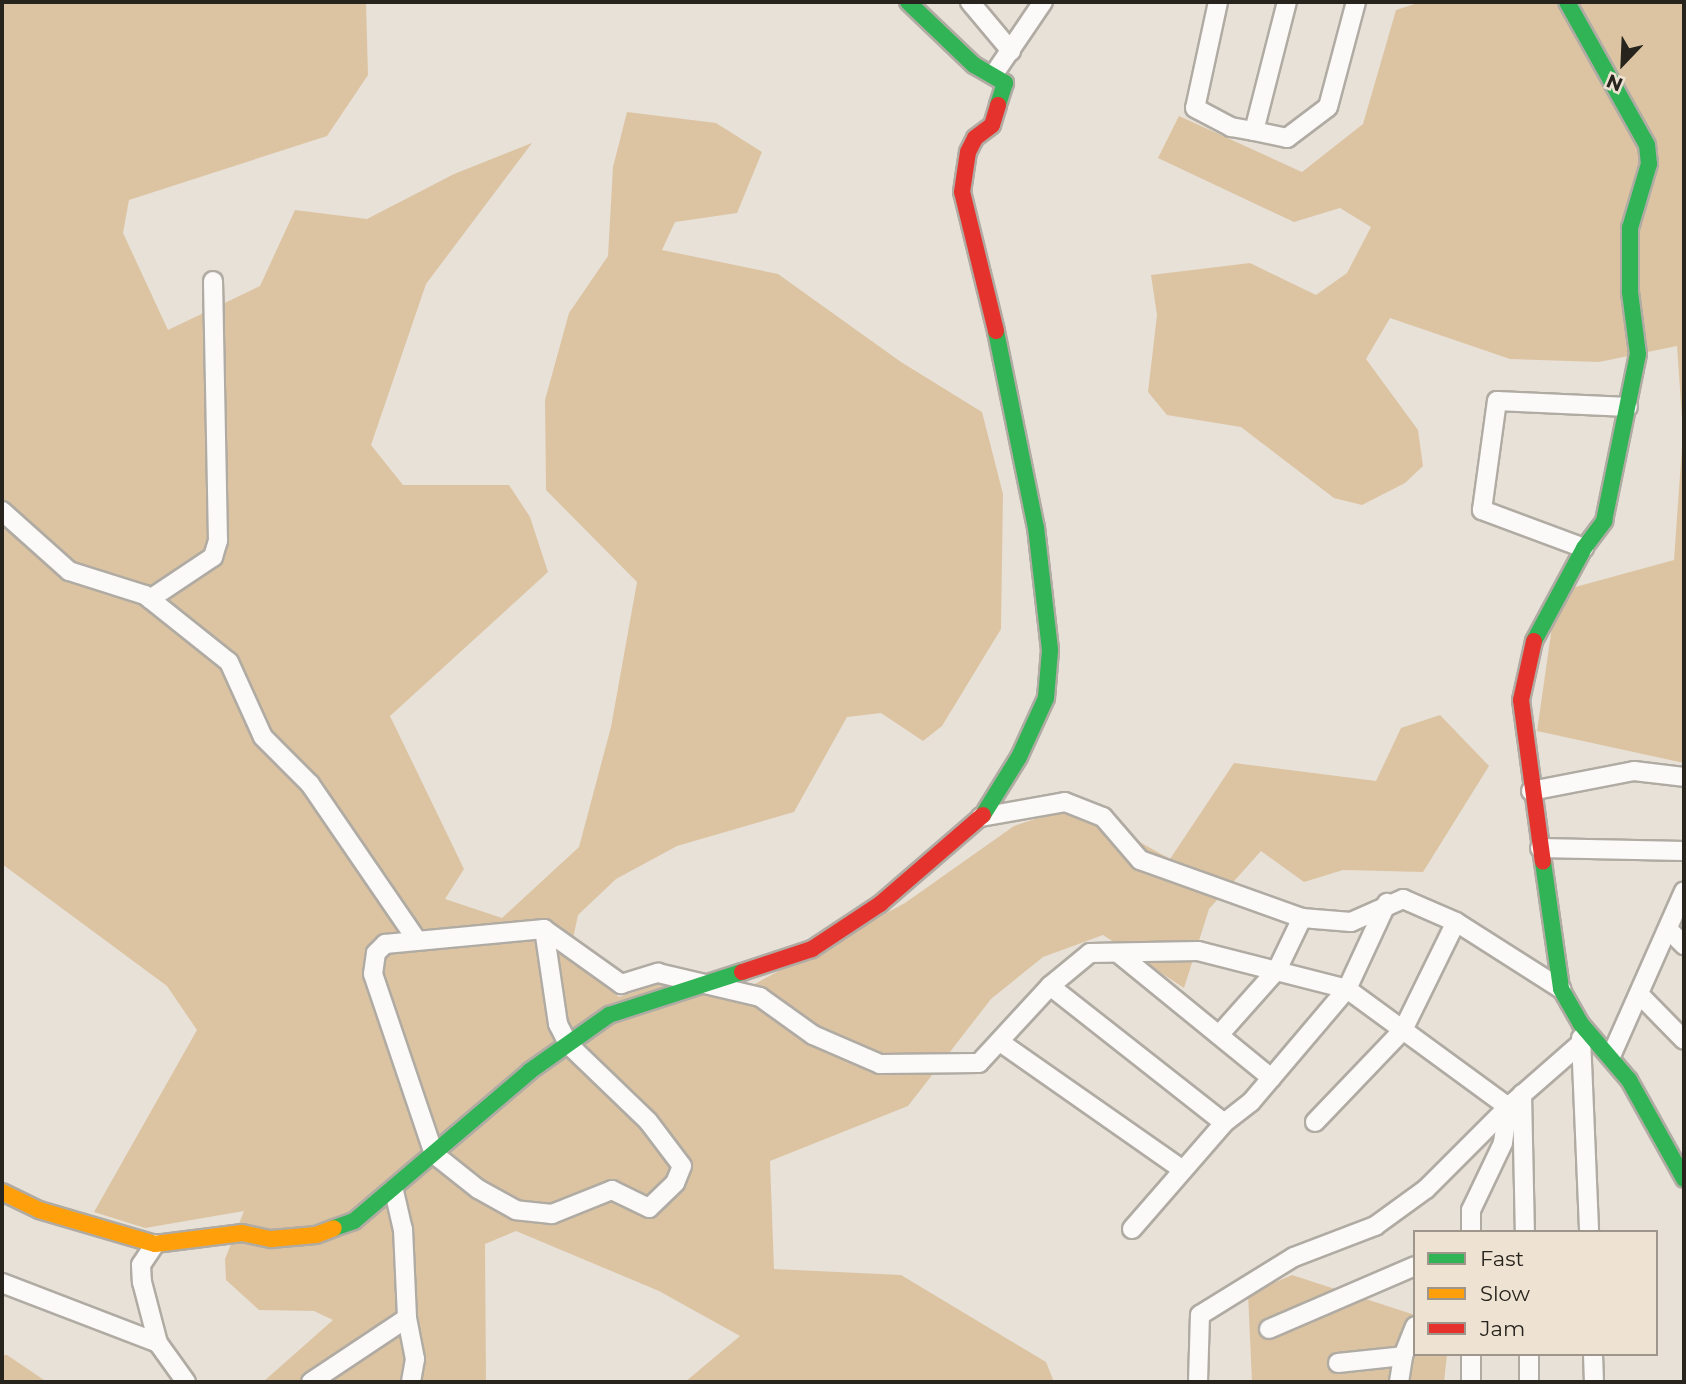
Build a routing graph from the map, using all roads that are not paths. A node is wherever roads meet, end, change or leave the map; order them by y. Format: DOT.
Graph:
graph roads {
  1 [pos="908,2"];
  2 [pos="970,2"];
  3 [pos="1043,2"];
  4 [pos="1218,2"];
  5 [pos="1287,2"];
  6 [pos="1356,2"];
  7 [pos="1567,2"];
  8 [pos="1011,51"];
  9 [pos="994,74"];
  10 [pos="1254,131"];
  11 [pos="213,281"];
  12 [pos="1628,407"];
  13 [pos="2,511"];
  14 [pos="1584,548"];
  15 [pos="150,598"];
  16 [pos="1684,777"];
  17 [pos="1531,791"];
  18 [pos="981,817"];
  19 [pos="1540,848"];
  20 [pos="1684,851"];
  21 [pos="1684,891"];
  22 [pos="1387,903"];
  23 [pos="1302,918"];
  24 [pos="1456,922"];
  25 [pos="544,929"];
  26 [pos="1668,929"];
  27 [pos="416,940"];
  28 [pos="1684,945"];
  29 [pos="1118,953"];
  30 [pos="1277,970"];
  31 [pos="705,985"];
  32 [pos="1050,986"];
  33 [pos="1347,989"];
  34 [pos="1561,989"];
  35 [pos="1639,994"];
  36 [pos="1581,1024"];
  37 [pos="1403,1030"];
  38 [pos="1219,1035"];
  39 [pos="1684,1040"];
  40 [pos="1000,1042"];
  41 [pos="1581,1043"];
  42 [pos="568,1044"];
  43 [pos="1611,1056"];
  44 [pos="1271,1078"];
  45 [pos="1522,1094"];
  46 [pos="1508,1107"];
  47 [pos="1315,1122"];
  48 [pos="1224,1124"];
  49 [pos="434,1154"];
  50 [pos="1680,1157"];
  51 [pos="1183,1170"];
  52 [pos="1684,1178"];
  53 [pos="394,1191"];
  54 [pos="2,1192"];
  55 [pos="1471,1210"];
  56 [pos="1132,1229"];
  57 [pos="1459,1230"];
  58 [pos="1471,1230"];
  59 [pos="1525,1230"];
  60 [pos="1589,1230"];
  61 [pos="155,1244"];
  62 [pos="1413,1267"];
  63 [pos="2,1283"];
  64 [pos="407,1318"];
  65 [pos="1269,1329"];
  66 [pos="1413,1331"];
  67 [pos="158,1343"];
  68 [pos="1403,1356"];
  69 [pos="1471,1356"];
  70 [pos="1529,1356"];
  71 [pos="1593,1356"];
  72 [pos="1338,1363"];
  73 [pos="186,1382"];
  74 [pos="311,1382"];
  75 [pos="411,1382"];
  76 [pos="1198,1382"];
  77 [pos="1399,1382"];
  78 [pos="1471,1382"];
  79 [pos="1529,1382"];
  80 [pos="1594,1382"];
  1 -- 9 [label="street"];
  2 -- 8 [label="street"];
  3 -- 8 [label="street"];
  4 -- 10 [label="street"];
  5 -- 10 [label="street"];
  6 -- 10 [label="street"];
  7 -- 12 [label="street"];
  8 -- 9 [label="street"];
  9 -- 18 [label="street"];
  11 -- 15 [label="street"];
  12 -- 14 [label="street"];
  12 -- 14 [label="street"];
  13 -- 15 [label="street"];
  14 -- 17 [label="street"];
  15 -- 27 [label="street"];
  16 -- 17 [label="street"];
  17 -- 19 [label="street"];
  18 -- 23 [label="street"];
  18 -- 31 [label="street"];
  19 -- 20 [label="street"];
  19 -- 34 [label="street"];
  21 -- 26 [label="street"];
  22 -- 23 [label="street"];
  22 -- 24 [label="street"];
  22 -- 33 [label="street"];
  23 -- 30 [label="street"];
  24 -- 34 [label="street"];
  24 -- 37 [label="street"];
  25 -- 27 [label="street"];
  25 -- 31 [label="street"];
  25 -- 42 [label="street"];
  26 -- 28 [label="street"];
  26 -- 35 [label="street"];
  27 -- 49 [label="street"];
  29 -- 30 [label="street"];
  29 -- 32 [label="street"];
  29 -- 38 [label="street"];
  30 -- 33 [label="street"];
  30 -- 38 [label="street"];
  31 -- 40 [label="street"];
  31 -- 42 [label="street"];
  32 -- 40 [label="street"];
  32 -- 48 [label="street"];
  33 -- 37 [label="street"];
  33 -- 44 [label="street"];
  34 -- 36 [label="street"];
  35 -- 39 [label="street"];
  35 -- 43 [label="street"];
  36 -- 41 [label="street"];
  36 -- 43 [label="street"];
  37 -- 46 [label="street"];
  37 -- 47 [label="street"];
  38 -- 44 [label="street"];
  40 -- 51 [label="street"];
  41 -- 45 [label="street"];
  41 -- 60 [label="street"];
  42 -- 49 [label="street"];
  42 -- 49 [label="street"];
  43 -- 50 [label="street"];
  44 -- 48 [label="street"];
  45 -- 46 [label="street"];
  45 -- 59 [label="street"];
  46 -- 55 [label="street"];
  46 -- 76 [label="street"];
  48 -- 51 [label="street"];
  49 -- 53 [label="street"];
  50 -- 52 [label="street"];
  51 -- 56 [label="street"];
  53 -- 61 [label="street"];
  53 -- 64 [label="street"];
  54 -- 61 [label="street"];
  55 -- 57 [label="street"];
  55 -- 58 [label="street"];
  61 -- 67 [label="street"];
  62 -- 65 [label="street"];
  63 -- 67 [label="street"];
  64 -- 74 [label="street"];
  64 -- 75 [label="street"];
  66 -- 68 [label="street"];
  67 -- 73 [label="street"];
  68 -- 72 [label="street"];
  68 -- 77 [label="street"];
  69 -- 78 [label="street"];
  70 -- 79 [label="street"];
  71 -- 80 [label="street"];
}
